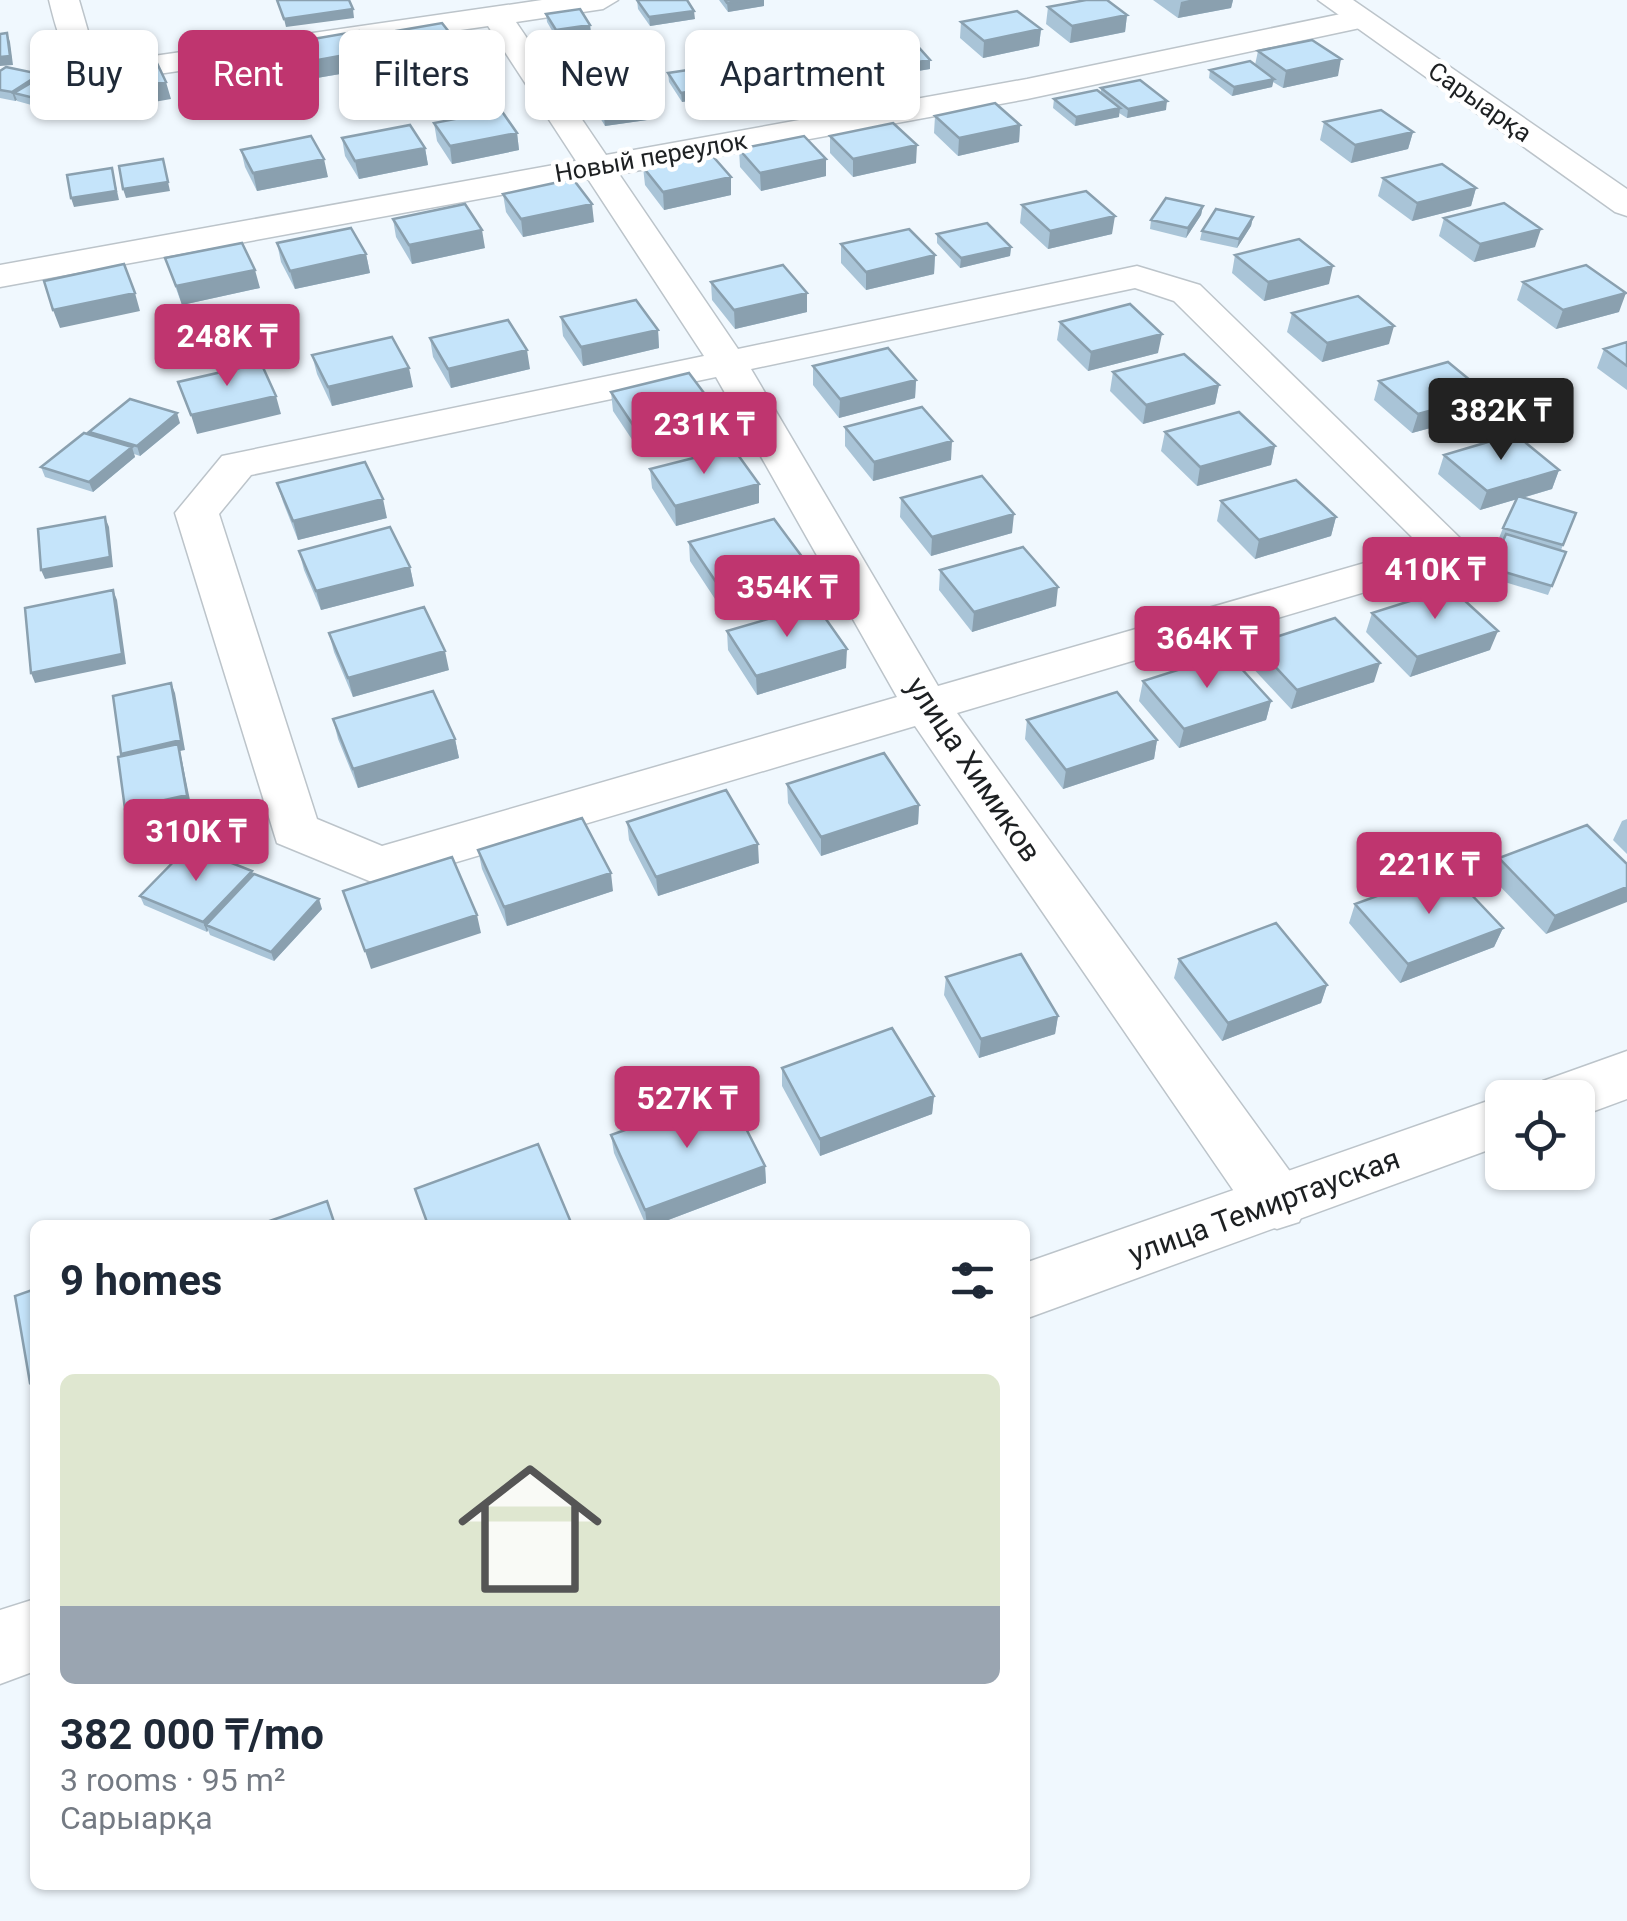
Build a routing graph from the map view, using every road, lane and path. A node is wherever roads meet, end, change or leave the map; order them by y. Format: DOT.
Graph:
graph roads {
  1 [pos="64,0"];
  2 [pos="603,0"];
  3 [pos="1346,10"];
  4 [pos="498,18"];
  5 [pos="596,168"];
  6 [pos="1627,204"];
  7 [pos="0,276"];
  8 [pos="728,362"];
  9 [pos="928,707"];
  10 [pos="1627,1074"];
  11 [pos="1595,1086"];
  12 [pos="1485,1126"];
  13 [pos="1277,1203"];
  14 [pos="1030,1288"];
  15 [pos="30,1637"];
  16 [pos="0,1648"];
  1 -- 4 [label="street"];
  2 -- 4 [label="street"];
  3 -- 5 [label="street, Новый переулок"];
  3 -- 6 [label="street, Сарыарқа"];
  4 -- 5 [label="street, улица Химиков"];
  5 -- 7 [label="street, Новый переулок"];
  5 -- 8 [label="street, улица Химиков"];
  8 -- 9 [label="street, улица Химиков"];
  8 -- 9 [label="street"];
  8 -- 9 [label="street"];
  9 -- 13 [label="street, улица Химиков"];
  10 -- 11 [label="street"];
  12 -- 13 [label="street, улица Темиртауская"];
  13 -- 14 [label="street, улица Темиртауская"];
  15 -- 16 [label="street"];
}
